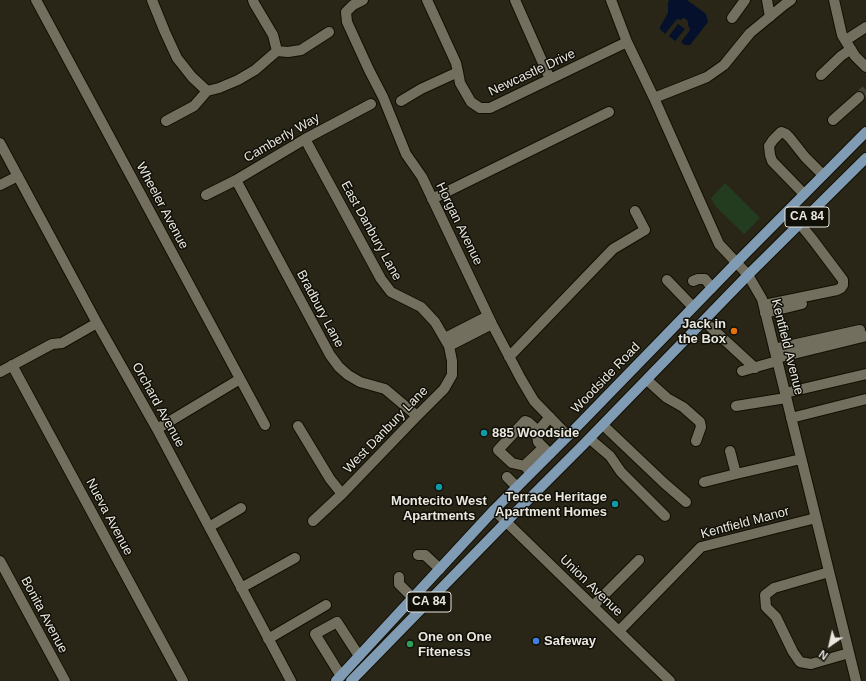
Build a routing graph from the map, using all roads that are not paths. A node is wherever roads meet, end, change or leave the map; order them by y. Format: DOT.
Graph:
graph roads {
  1 [pos="36,0"];
  2 [pos="152,0"];
  3 [pos="253,0"];
  4 [pos="363,0"];
  5 [pos="427,0"];
  6 [pos="515,0"];
  7 [pos="611,0"];
  8 [pos="745,0"];
  9 [pos="767,0"];
  10 [pos="792,0"];
  11 [pos="834,0"];
  12 [pos="770,16"];
  13 [pos="732,18"];
  14 [pos="866,27"];
  15 [pos="328,32"];
  16 [pos="627,42"];
  17 [pos="848,45"];
  18 [pos="277,51"];
  19 [pos="866,67"];
  20 [pos="458,72"];
  21 [pos="821,75"];
  22 [pos="550,80"];
  23 [pos="207,91"];
  24 [pos="859,97"];
  25 [pos="654,98"];
  26 [pos="401,100"];
  27 [pos="371,104"];
  28 [pos="609,112"];
  29 [pos="833,120"];
  30 [pos="166,121"];
  31 [pos="866,132"];
  32 [pos="305,139"];
  33 [pos="0,143"];
  34 [pos="866,158"];
  35 [pos="823,175"];
  36 [pos="18,176"];
  37 [pos="236,180"];
  38 [pos="0,185"];
  39 [pos="804,194"];
  40 [pos="206,195"];
  41 [pos="432,200"];
  42 [pos="635,211"];
  43 [pos="800,224"];
  44 [pos="736,263"];
  45 [pos="748,276"];
  46 [pos="666,280"];
  47 [pos="686,287"];
  48 [pos="712,288"];
  49 [pos="841,294"];
  50 [pos="693,307"];
  51 [pos="764,309"];
  52 [pos="490,320"];
  53 [pos="704,321"];
  54 [pos="97,323"];
  55 [pos="863,333"];
  56 [pos="447,342"];
  57 [pos="776,356"];
  58 [pos="509,357"];
  59 [pos="12,365"];
  60 [pos="754,368"];
  61 [pos="742,371"];
  62 [pos="0,372"];
  63 [pos="866,374"];
  64 [pos="240,379"];
  65 [pos="647,380"];
  66 [pos="786,395"];
  67 [pos="866,399"];
  68 [pos="736,406"];
  69 [pos="417,416"];
  70 [pos="550,417"];
  71 [pos="791,418"];
  72 [pos="265,425"];
  73 [pos="603,425"];
  74 [pos="298,426"];
  75 [pos="157,429"];
  76 [pos="538,431"];
  77 [pos="568,436"];
  78 [pos="590,439"];
  79 [pos="696,441"];
  80 [pos="546,451"];
  81 [pos="730,451"];
  82 [pos="801,459"];
  83 [pos="528,470"];
  84 [pos="736,474"];
  85 [pos="507,477"];
  86 [pos="704,482"];
  87 [pos="517,487"];
  88 [pos="342,494"];
  89 [pos="686,502"];
  90 [pos="241,508"];
  91 [pos="494,510"];
  92 [pos="665,516"];
  93 [pos="816,518"];
  94 [pos="313,521"];
  95 [pos="506,522"];
  96 [pos="209,527"];
  97 [pos="418,555"];
  98 [pos="295,558"];
  99 [pos="639,560"];
  100 [pos="0,561"];
  101 [pos="440,569"];
  102 [pos="829,572"];
  103 [pos="399,576"];
  104 [pos="241,588"];
  105 [pos="413,598"];
  106 [pos="326,605"];
  107 [pos="593,606"];
  108 [pos="619,631"];
  109 [pos="268,639"];
  110 [pos="849,653"];
  111 [pos="359,656"];
  112 [pos="338,678"];
  113 [pos="65,681"];
  114 [pos="183,681"];
  115 [pos="290,681"];
  116 [pos="351,681"];
  117 [pos="670,681"];
  118 [pos="856,681"];
  1 -- 64 [label="street, Wheeler Avenue"];
  2 -- 23 [label="street"];
  3 -- 18 [label="street"];
  4 -- 41 [label="street, Horgan Avenue"];
  5 -- 20 [label="street, Newcastle Drive"];
  6 -- 22 [label="street"];
  7 -- 16 [label="street, Kentfield Avenue"];
  8 -- 13 [label="street"];
  9 -- 12 [label="street"];
  10 -- 12 [label="street"];
  11 -- 17 [label="street"];
  12 -- 25 [label="street"];
  14 -- 17 [label="street"];
  15 -- 18 [label="street"];
  16 -- 22 [label="street, Newcastle Drive"];
  16 -- 25 [label="street, Kentfield Avenue"];
  17 -- 19 [label="street"];
  17 -- 21 [label="street"];
  18 -- 23 [label="street"];
  20 -- 22 [label="street, Newcastle Drive"];
  20 -- 26 [label="street"];
  23 -- 30 [label="street"];
  24 -- 29 [label="street"];
  25 -- 44 [label="street, Kentfield Avenue"];
  27 -- 32 [label="street, Camberly Way"];
  28 -- 41 [label="street"];
  31 -- 35 [label="main road, Woodside Road / CA 84"];
  32 -- 37 [label="street, Camberly Way"];
  32 -- 56 [label="street, East Danbury Lane"];
  33 -- 36 [label="street, Orchard Avenue"];
  34 -- 43 [label="main road, CA 84"];
  35 -- 39 [label="main road, Woodside Road / CA 84"];
  35 -- 39 [label="street"];
  36 -- 38 [label="street"];
  36 -- 54 [label="street, Orchard Avenue"];
  37 -- 40 [label="street, Camberly Way"];
  37 -- 69 [label="street, Bradbury Lane"];
  39 -- 44 [label="main road, Woodside Road / CA 84"];
  41 -- 52 [label="street, Horgan Avenue"];
  42 -- 58 [label="street"];
  43 -- 45 [label="main road, CA 84"];
  43 -- 51 [label="street"];
  44 -- 45 [label="street, Kentfield Avenue"];
  44 -- 48 [label="main road, Woodside Road / CA 84"];
  45 -- 51 [label="street, Kentfield Avenue"];
  45 -- 53 [label="main road, CA 84"];
  46 -- 47 [label="street"];
  47 -- 48 [label="street"];
  47 -- 50 [label="street"];
  48 -- 50 [label="main road, Woodside Road / CA 84"];
  49 -- 51 [label="street"];
  50 -- 77 [label="main road, Woodside Road / CA 84"];
  51 -- 57 [label="street, Kentfield Avenue"];
  52 -- 56 [label="street"];
  52 -- 58 [label="street, Horgan Avenue"];
  53 -- 60 [label="street"];
  53 -- 65 [label="main road, CA 84"];
  54 -- 59 [label="street"];
  54 -- 75 [label="street, Orchard Avenue"];
  55 -- 57 [label="street"];
  56 -- 69 [label="street, West Danbury Lane"];
  57 -- 60 [label="street"];
  57 -- 66 [label="street, Kentfield Avenue"];
  58 -- 70 [label="street, Horgan Avenue"];
  59 -- 62 [label="street"];
  59 -- 114 [label="street, Nueva Avenue"];
  60 -- 61 [label="street"];
  63 -- 66 [label="street"];
  64 -- 72 [label="street, Wheeler Avenue"];
  64 -- 75 [label="street"];
  65 -- 73 [label="main road, CA 84"];
  65 -- 79 [label="street"];
  66 -- 68 [label="street"];
  66 -- 71 [label="street, Kentfield Avenue"];
  67 -- 71 [label="street"];
  69 -- 88 [label="street, West Danbury Lane"];
  70 -- 76 [label="street"];
  70 -- 77 [label="street, Horgan Avenue"];
  71 -- 82 [label="street, Kentfield Avenue"];
  73 -- 78 [label="main road, CA 84"];
  73 -- 89 [label="street"];
  74 -- 88 [label="street"];
  75 -- 96 [label="street, Orchard Avenue"];
  76 -- 80 [label="street"];
  76 -- 83 [label="street"];
  77 -- 80 [label="main road, Woodside Road / CA 84"];
  78 -- 92 [label="street"];
  78 -- 95 [label="main road, CA 84"];
  80 -- 83 [label="main road, Woodside Road / CA 84"];
  81 -- 84 [label="street"];
  82 -- 84 [label="street"];
  82 -- 93 [label="street, Kentfield Avenue"];
  83 -- 87 [label="main road, Woodside Road / CA 84"];
  84 -- 86 [label="street"];
  85 -- 87 [label="street"];
  87 -- 91 [label="main road, Woodside Road / CA 84"];
  88 -- 94 [label="street, West Danbury Lane"];
  90 -- 96 [label="street"];
  91 -- 95 [label="street, Union Avenue"];
  91 -- 101 [label="main road, Woodside Road / CA 84"];
  93 -- 102 [label="street, Kentfield Avenue"];
  93 -- 108 [label="street, Kentfield Manor"];
  95 -- 107 [label="street, Union Avenue"];
  95 -- 116 [label="main road, CA 84"];
  96 -- 104 [label="street, Orchard Avenue"];
  97 -- 101 [label="street"];
  98 -- 104 [label="street"];
  99 -- 107 [label="street"];
  100 -- 113 [label="street, Bonita Avenue"];
  101 -- 105 [label="main road, Woodside Road / CA 84"];
  102 -- 110 [label="street, Kentfield Avenue"];
  102 -- 110 [label="street"];
  103 -- 105 [label="street"];
  104 -- 109 [label="street, Orchard Avenue"];
  105 -- 111 [label="main road, Woodside Road / CA 84"];
  106 -- 109 [label="street"];
  107 -- 108 [label="street, Union Avenue"];
  108 -- 117 [label="street, Union Avenue"];
  109 -- 115 [label="street, Orchard Avenue"];
  110 -- 118 [label="street, Kentfield Avenue"];
  111 -- 112 [label="main road, Woodside Road / CA 84"];
  111 -- 112 [label="street"];
}
